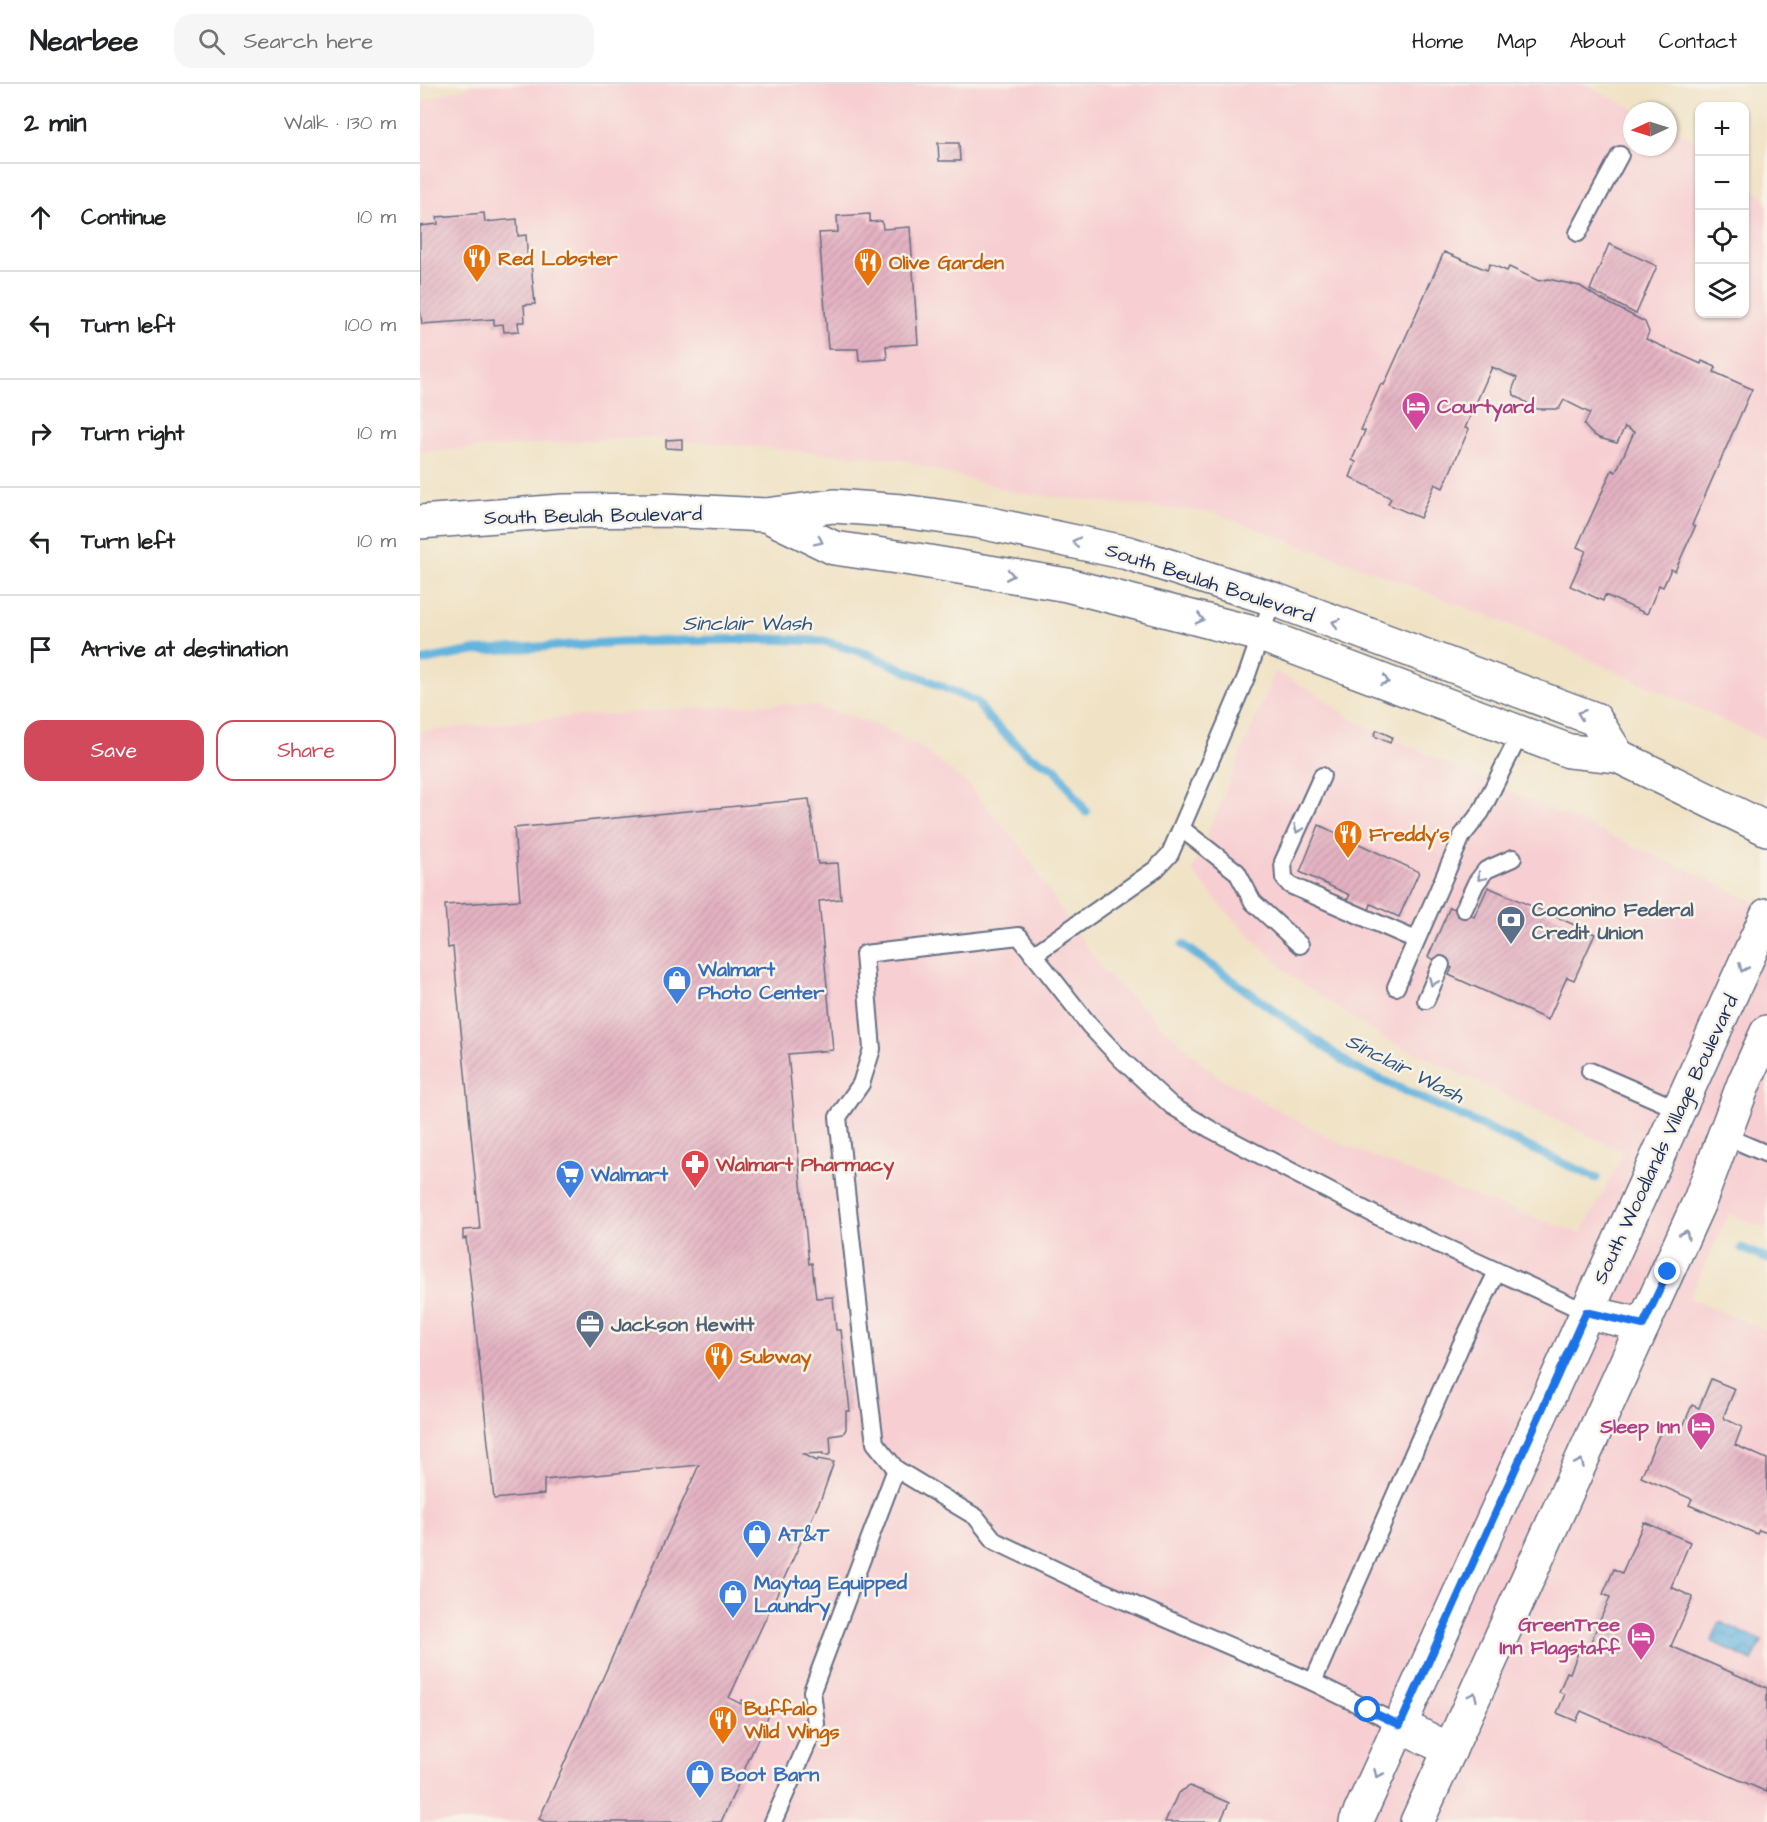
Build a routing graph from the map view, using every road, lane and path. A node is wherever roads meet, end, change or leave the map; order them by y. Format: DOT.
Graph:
graph roads {
  1 [pos="1620,155"];
  2 [pos="1578,233"];
  3 [pos="766,515"];
  4 [pos="420,522"];
  5 [pos="1273,599"];
  6 [pos="1261,635"];
  7 [pos="1521,732"];
  8 [pos="1618,756"];
  9 [pos="1322,776"];
  10 [pos="1182,829"];
  11 [pos="1767,829"];
  12 [pos="1513,858"];
  13 [pos="1464,909"];
  14 [pos="1767,915"];
  15 [pos="1416,940"];
  16 [pos="1300,945"];
  17 [pos="1033,955"];
  18 [pos="1441,965"];
  19 [pos="1396,987"];
  20 [pos="1426,1000"];
  21 [pos="1767,1032"];
  22 [pos="1590,1071"];
  23 [pos="1680,1110"];
  24 [pos="1725,1136"];
  25 [pos="1767,1154"];
  26 [pos="1497,1272"];
  27 [pos="1586,1312"];
  28 [pos="1643,1325"];
  29 [pos="896,1469"];
  30 [pos="1313,1682"];
  31 [pos="1400,1725"];
  32 [pos="1450,1750"];
  33 [pos="773,1822"];
  34 [pos="1356,1822"];
  35 [pos="1417,1822"];
  1 -- 2 [label="lane"];
  3 -- 4 [label="main road, South Beulah Boulevard"];
  5 -- 3 [label="main road, South Beulah Boulevard, one-way"];
  3 -- 6 [label="main road, South Beulah Boulevard, one-way"];
  5 -- 6 [label="lane"];
  8 -- 5 [label="main road, South Beulah Boulevard, one-way"];
  6 -- 7 [label="main road, South Beulah Boulevard, one-way"];
  6 -- 10 [label="lane"];
  7 -- 8 [label="main road, South Beulah Boulevard"];
  7 -- 15 [label="lane"];
  8 -- 11 [label="main road, South Beulah Boulevard"];
  9 -- 15 [label="lane, one-way"];
  10 -- 16 [label="lane"];
  10 -- 17 [label="lane"];
  12 -- 13 [label="lane, one-way"];
  14 -- 23 [label="main road, South Woodlands Village Boulevard, one-way"];
  15 -- 19 [label="lane"];
  17 -- 26 [label="lane"];
  17 -- 29 [label="lane"];
  18 -- 20 [label="lane, one-way"];
  21 -- 24 [label="main road"];
  22 -- 23 [label="lane"];
  23 -- 27 [label="main road, South Woodlands Village Boulevard"];
  24 -- 25 [label="lane"];
  28 -- 24 [label="main road, one-way"];
  26 -- 27 [label="lane"];
  26 -- 30 [label="lane"];
  27 -- 28 [label="main road"];
  27 -- 31 [label="main road, South Woodlands Village Boulevard"];
  32 -- 28 [label="main road, one-way"];
  29 -- 30 [label="lane"];
  29 -- 33 [label="lane"];
  30 -- 31 [label="lane"];
  31 -- 32 [label="main road"];
  31 -- 34 [label="main road, South Woodlands Village Boulevard, one-way"];
  32 -- 35 [label="main road"];
}
